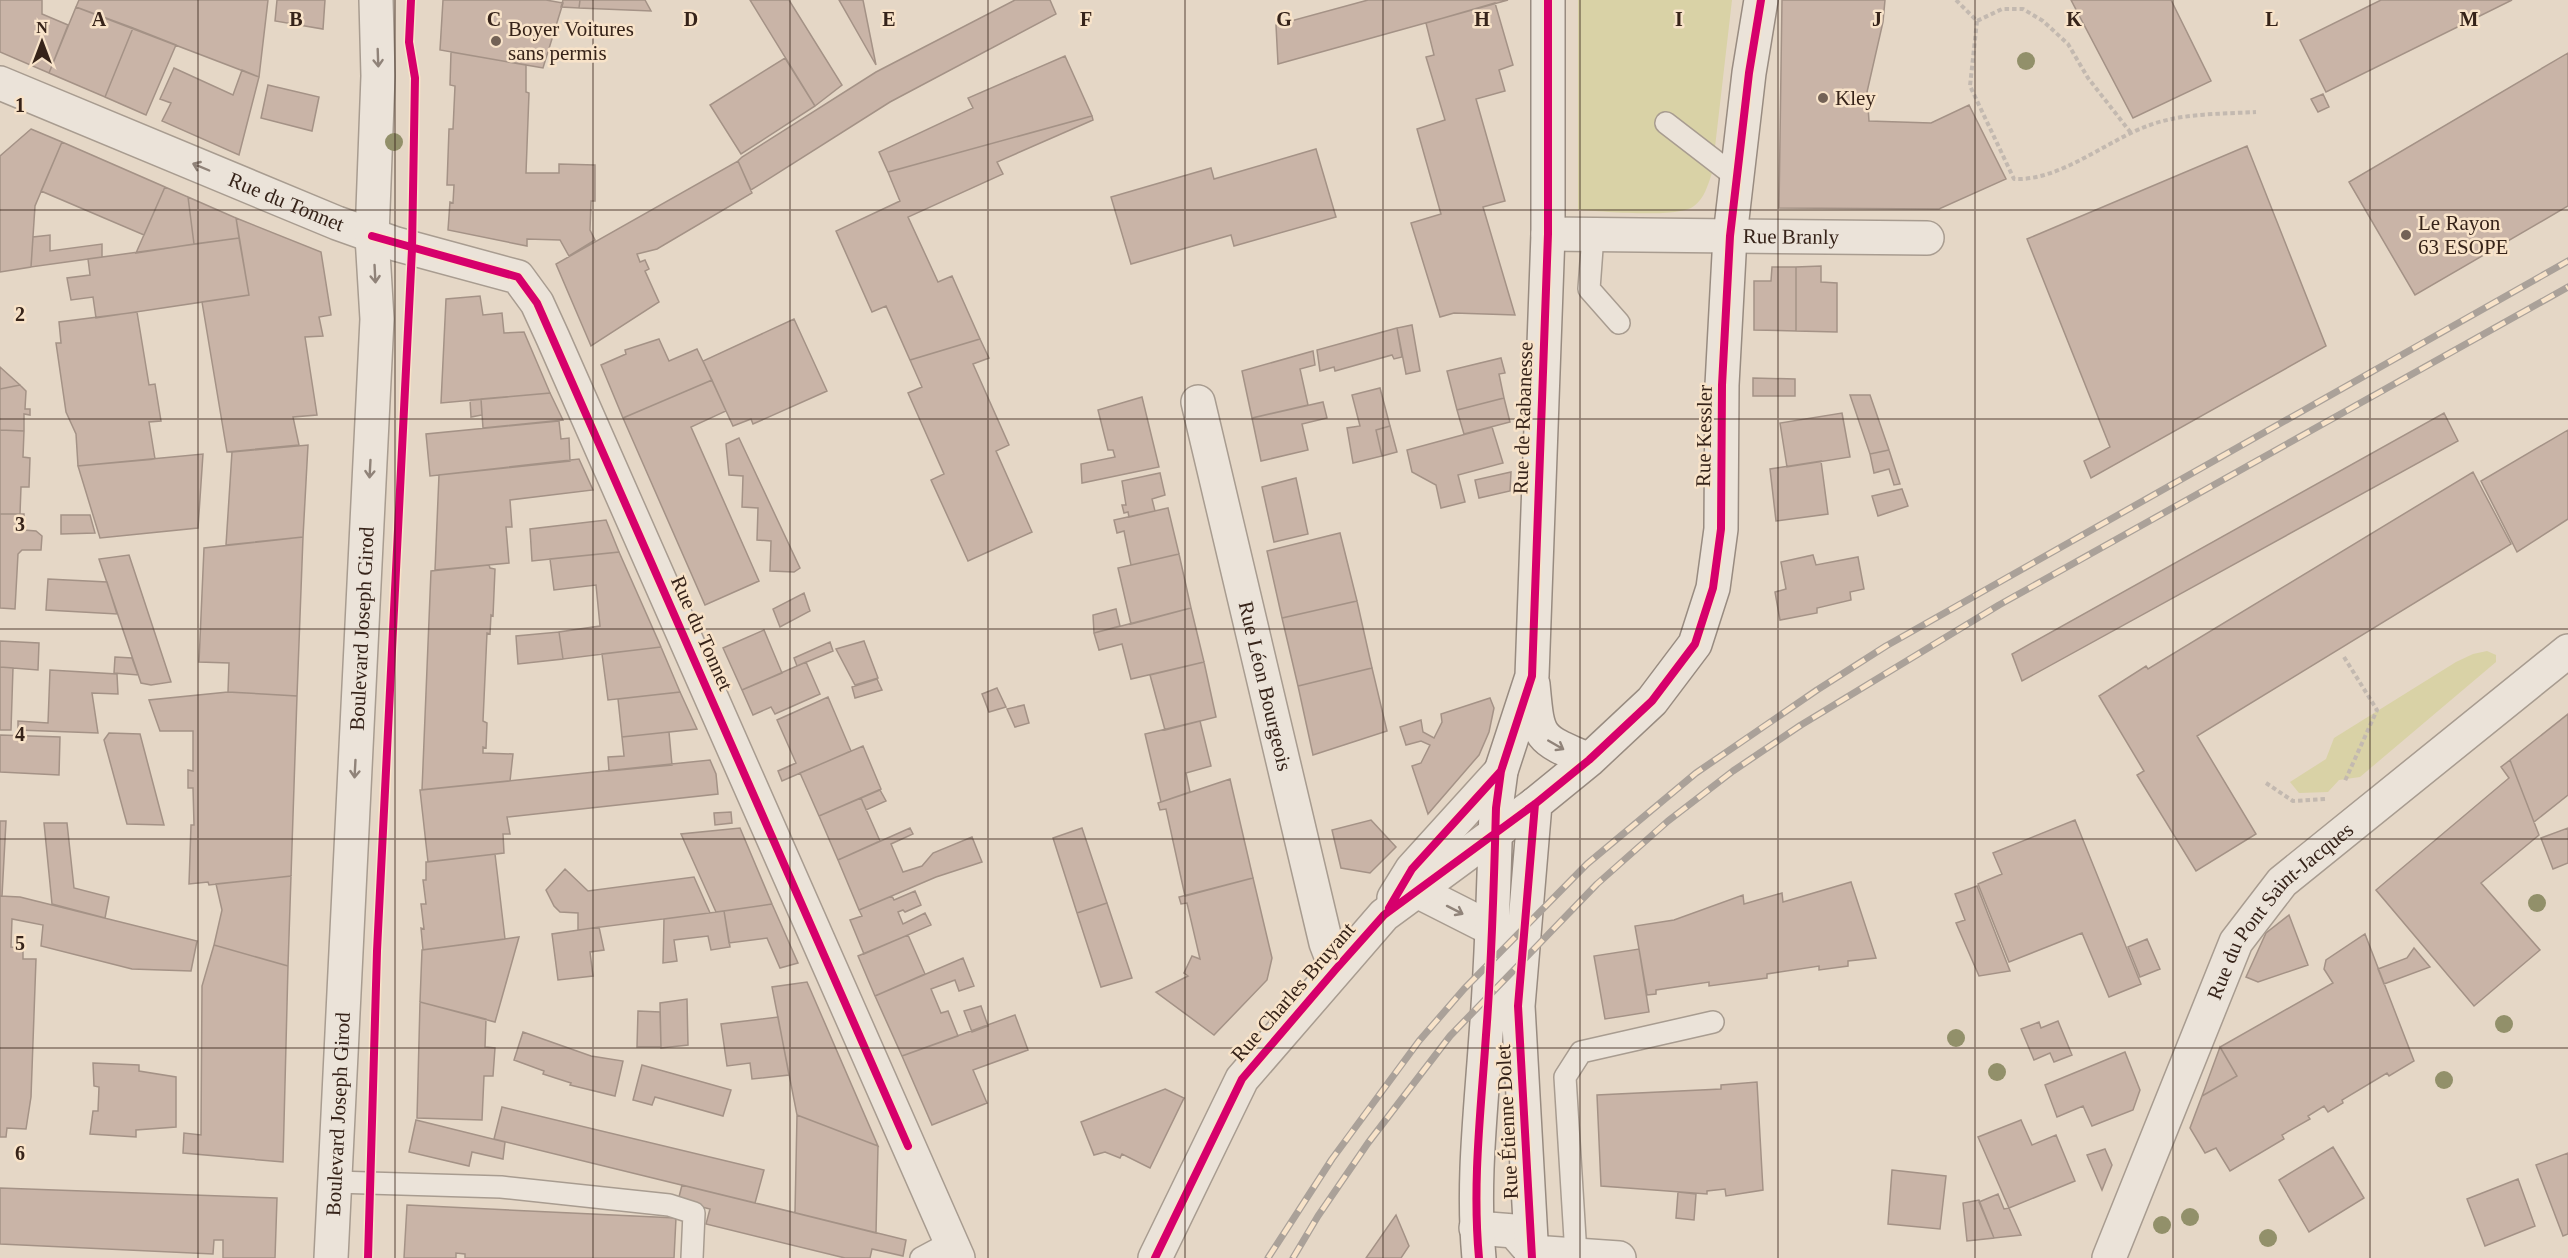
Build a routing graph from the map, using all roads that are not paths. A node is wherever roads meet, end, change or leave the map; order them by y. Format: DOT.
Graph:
graph roads {
  1 [pos="376,0"];
  2 [pos="1548,0"];
  3 [pos="1761,0"];
  4 [pos="0,83"];
  5 [pos="1666,123"];
  6 [pos="1736,177"];
  7 [pos="1548,234"];
  8 [pos="1593,235"];
  9 [pos="372,236"];
  10 [pos="1730,236"];
  11 [pos="1927,238"];
  12 [pos="1619,323"];
  13 [pos="1198,402"];
  14 [pos="2568,651"];
  15 [pos="1532,676"];
  16 [pos="1588,760"];
  17 [pos="1508,815"];
  18 [pos="1417,891"];
  19 [pos="1384,915"];
  20 [pos="1492,929"];
  21 [pos="1336,969"];
  22 [pos="1713,1022"];
  23 [pos="335,1182"];
  24 [pos="1478,1243"];
  25 [pos="955,1250"];
  26 [pos="1576,1255"];
  27 [pos="1530,1256"];
  28 [pos="331,1258"];
  29 [pos="692,1258"];
  30 [pos="921,1258"];
  31 [pos="1155,1258"];
  32 [pos="1619,1258"];
  33 [pos="2109,1258"];
  1 -- 9 [label="street, Boulevard Joseph Girod, one-way"];
  2 -- 7 [label="street, Rue de Rabanesse"];
  3 -- 6 [label="street, Rue Kessler"];
  9 -- 4 [label="street, Rue du Tonnet, one-way"];
  5 -- 6 [label="lane"];
  6 -- 10 [label="street, Rue Kessler"];
  7 -- 8 [label="street, Rue Branly"];
  7 -- 15 [label="street, Rue de Rabanesse"];
  8 -- 10 [label="street, Rue Branly"];
  8 -- 12 [label="lane"];
  9 -- 23 [label="street, Boulevard Joseph Girod, one-way"];
  9 -- 25 [label="street, Rue du Tonnet"];
  10 -- 11 [label="street, Rue Branly"];
  10 -- 16 [label="street, Rue Kessler"];
  13 -- 21 [label="street, Rue Léon Bourgeois"];
  14 -- 33 [label="street, Rue du Pont Saint-Jacques"];
  15 -- 16 [label="street, one-way"];
  15 -- 17 [label="street, Rue de Rabanesse"];
  16 -- 17 [label="street, Rue Kessler"];
  17 -- 18 [label="street, Rue Charles Bruyant"];
  17 -- 19 [label="street, Rue Charles Bruyant"];
  17 -- 20 [label="street, Rue Étienne Dolet"];
  17 -- 27 [label="street, Rue Étienne Dolet"];
  18 -- 19 [label="street, Rue Charles Bruyant"];
  18 -- 20 [label="street, one-way"];
  19 -- 21 [label="street, Rue Charles Bruyant"];
  20 -- 24 [label="street, Rue Étienne Dolet"];
  21 -- 31 [label="street, Rue Charles Bruyant"];
  22 -- 26 [label="lane"];
  23 -- 28 [label="street, Boulevard Joseph Girod"];
  23 -- 29 [label="lane"];
  24 -- 27 [label="street"];
  25 -- 30 [label="lane"];
  26 -- 27 [label="street"];
  26 -- 32 [label="street"];
}
